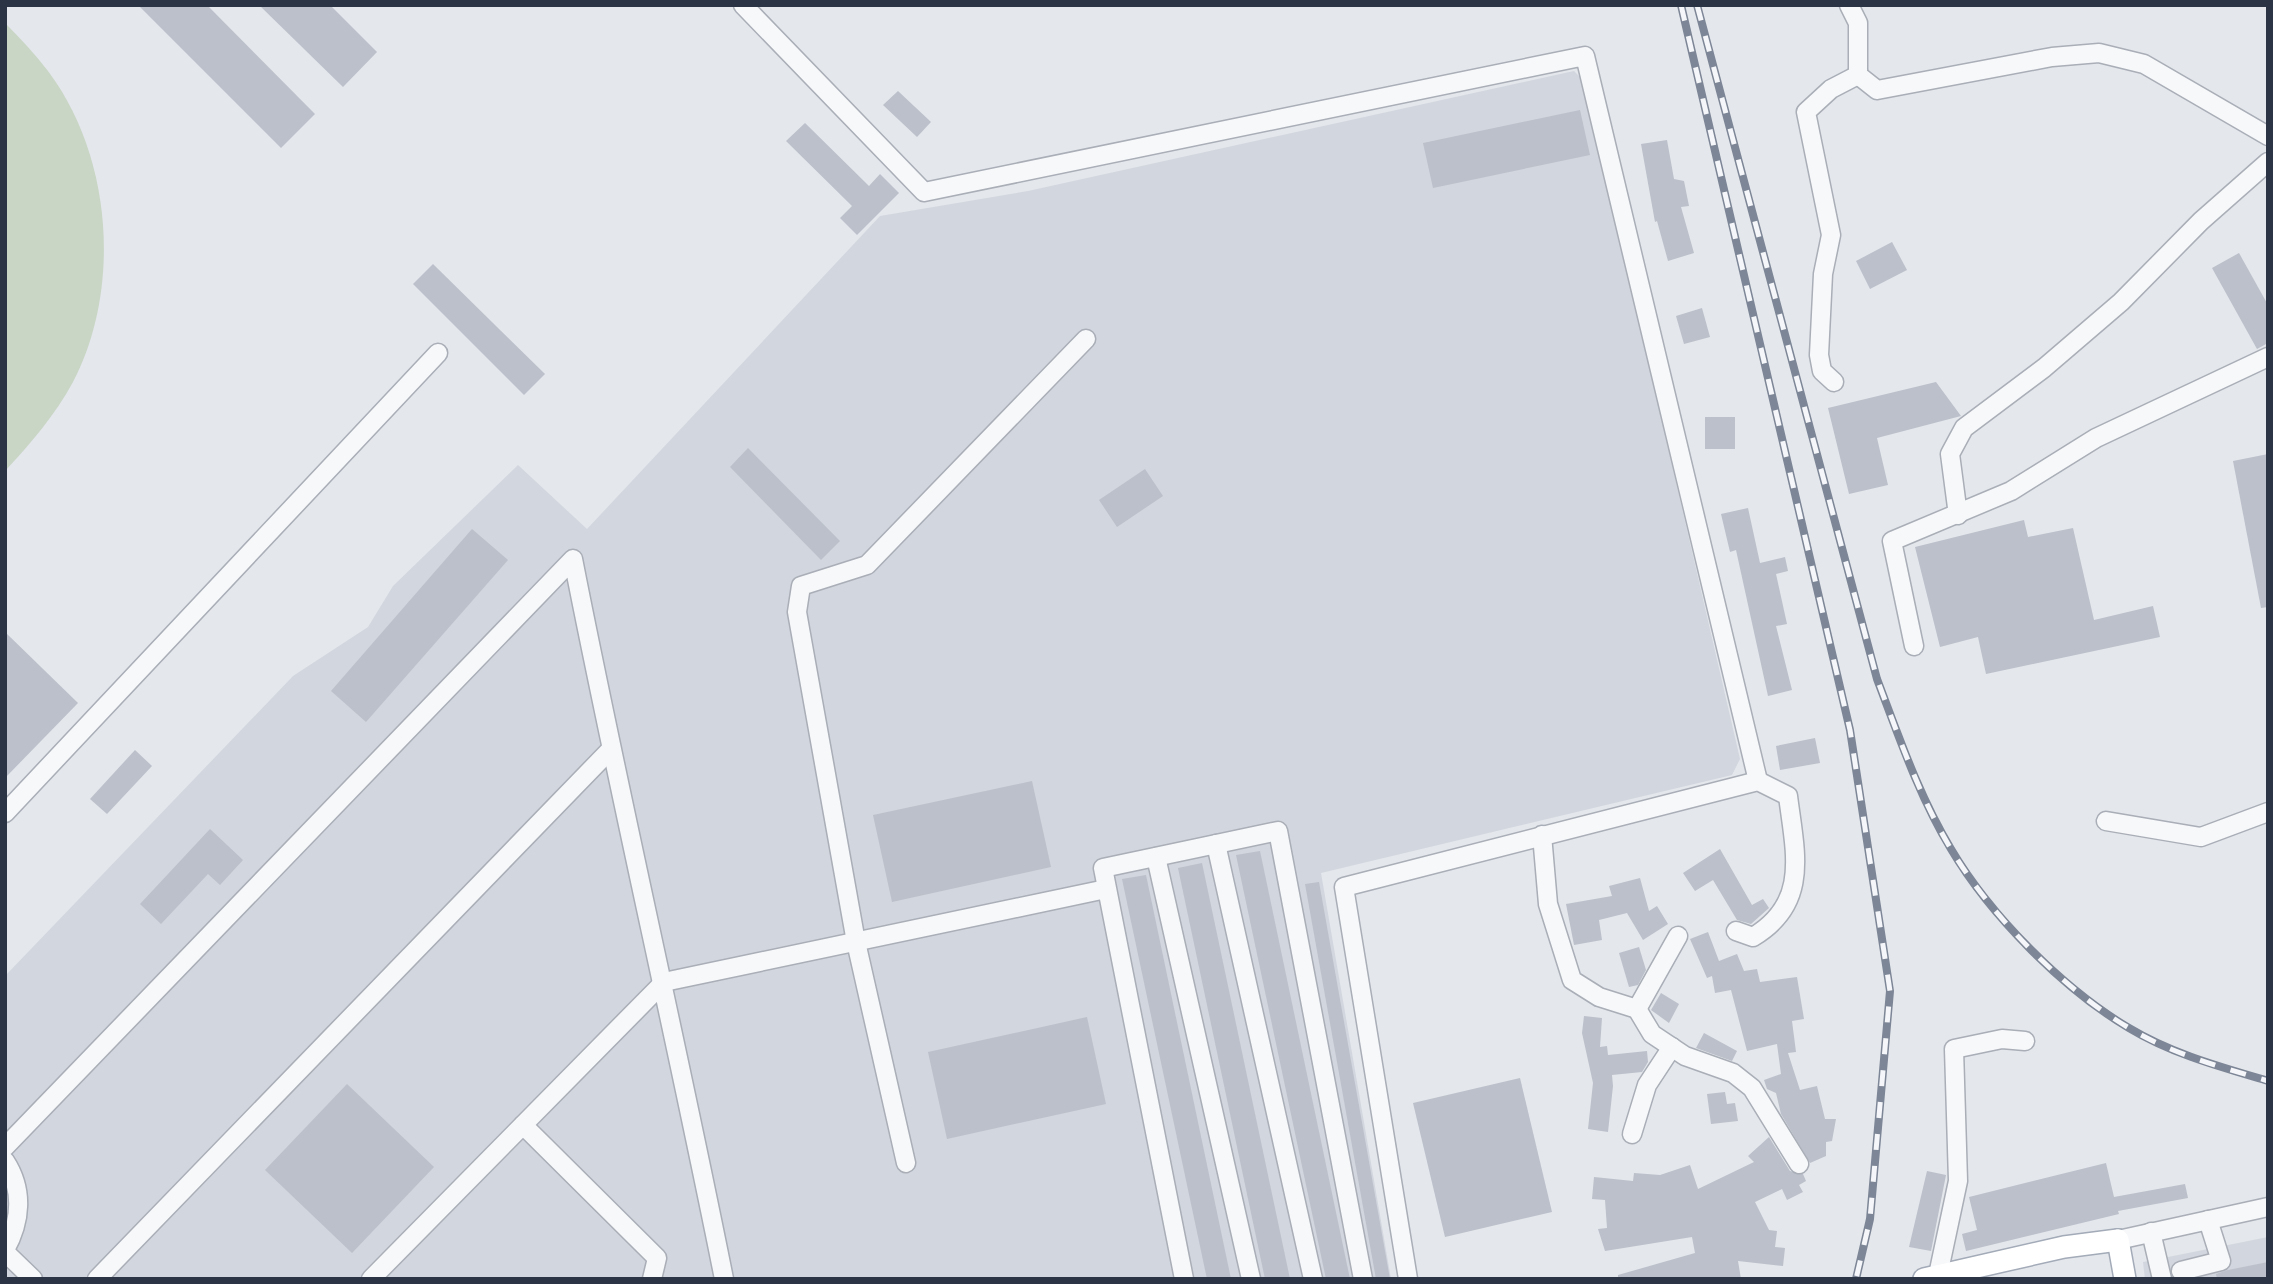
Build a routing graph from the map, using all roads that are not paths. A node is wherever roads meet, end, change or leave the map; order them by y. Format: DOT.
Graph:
graph roads {
  1 [pos="743,5"];
  2 [pos="1849,5"];
  3 [pos="1858,75"];
  4 [pos="2268,136"];
  5 [pos="2268,162"];
  6 [pos="1086,339"];
  7 [pos="438,353"];
  8 [pos="2268,356"];
  9 [pos="1834,382"];
  10 [pos="1958,515"];
  11 [pos="1914,646"];
  12 [pos="610,750"];
  13 [pos="1758,781"];
  14 [pos="2268,812"];
  15 [pos="5,813"];
  16 [pos="2106,821"];
  17 [pos="1542,835"];
  18 [pos="1216,844"];
  19 [pos="1156,857"];
  20 [pos="1106,889"];
  21 [pos="1736,931"];
  22 [pos="1678,936"];
  23 [pos="856,942"];
  24 [pos="664,982"];
  25 [pos="1637,1009"];
  26 [pos="2025,1041"];
  27 [pos="1672,1047"];
  28 [pos="523,1125"];
  29 [pos="1632,1134"];
  30 [pos="5,1147"];
  31 [pos="5,1161"];
  32 [pos="906,1163"];
  33 [pos="1799,1164"];
  34 [pos="2268,1208"];
  35 [pos="2208,1220"];
  36 [pos="2151,1232"];
  37 [pos="2118,1240"];
  38 [pos="5,1251"];
  39 [pos="2181,1271"];
  40 [pos="1972,1275"];
  41 [pos="1931,1277"];
  42 [pos="33,1279"];
  43 [pos="97,1279"];
  44 [pos="371,1279"];
  45 [pos="652,1279"];
  46 [pos="724,1279"];
  47 [pos="1184,1279"];
  48 [pos="1251,1279"];
  49 [pos="1313,1279"];
  50 [pos="1363,1279"];
  51 [pos="1408,1279"];
  52 [pos="2125,1279"];
  53 [pos="2162,1279"];
  1 -- 13 [label="street"];
  2 -- 3 [label="street"];
  3 -- 4 [label="street"];
  3 -- 9 [label="street"];
  5 -- 10 [label="street"];
  6 -- 23 [label="street"];
  7 -- 15 [label="street"];
  8 -- 10 [label="street"];
  10 -- 11 [label="street"];
  12 -- 24 [label="street"];
  12 -- 30 [label="street"];
  12 -- 43 [label="street"];
  13 -- 17 [label="street"];
  13 -- 21 [label="street"];
  14 -- 16 [label="street"];
  17 -- 25 [label="street"];
  17 -- 51 [label="street"];
  18 -- 19 [label="street"];
  18 -- 49 [label="street"];
  18 -- 50 [label="street"];
  19 -- 20 [label="street"];
  19 -- 48 [label="street"];
  20 -- 23 [label="street"];
  20 -- 47 [label="street"];
  22 -- 25 [label="street"];
  23 -- 24 [label="street"];
  23 -- 32 [label="street"];
  24 -- 28 [label="street"];
  24 -- 46 [label="street"];
  25 -- 27 [label="street"];
  26 -- 41 [label="street"];
  27 -- 29 [label="street"];
  27 -- 33 [label="street"];
  28 -- 44 [label="street"];
  28 -- 45 [label="street"];
  31 -- 38 [label="street"];
  34 -- 35 [label="street"];
  35 -- 36 [label="street"];
  35 -- 39 [label="street"];
  36 -- 37 [label="street"];
  36 -- 53 [label="street"];
  37 -- 40 [label="main road"];
  37 -- 52 [label="main road"];
  38 -- 42 [label="street"];
  40 -- 41 [label="main road"];
}
